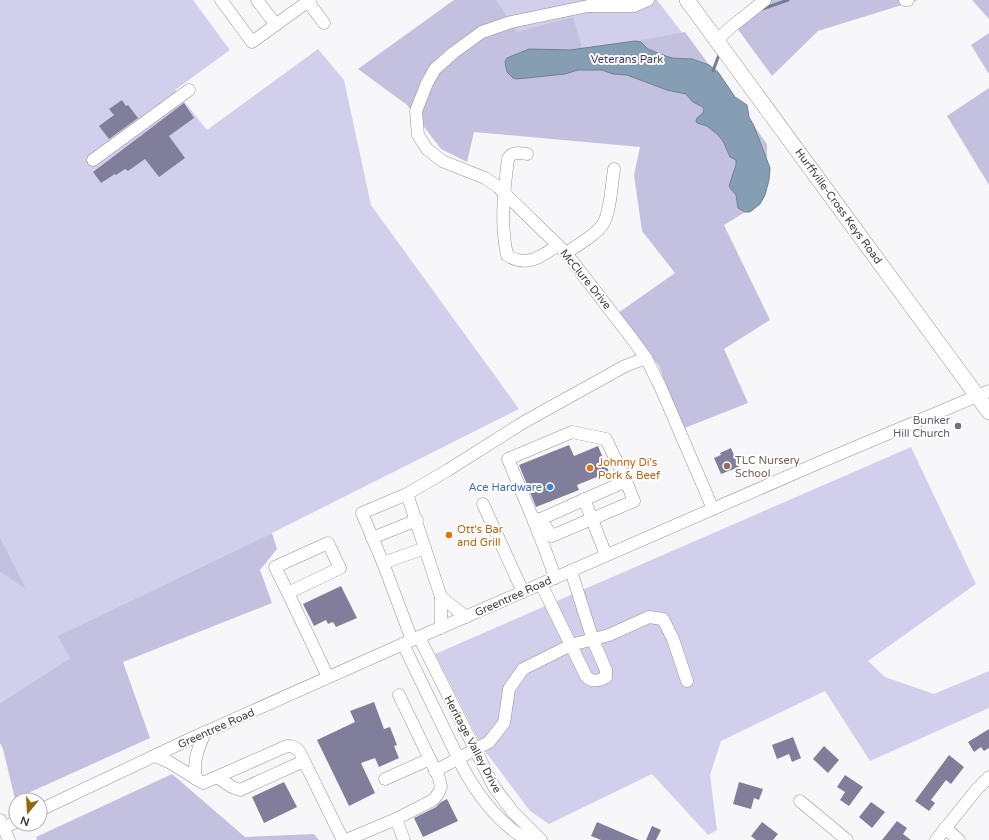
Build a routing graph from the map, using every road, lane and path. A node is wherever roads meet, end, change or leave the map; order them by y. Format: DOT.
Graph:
graph roads {
  1 [pos="221,0"];
  2 [pos="257,0"];
  3 [pos="648,0"];
  4 [pos="687,0"];
  5 [pos="765,0"];
  6 [pos="905,0"];
  7 [pos="908,0"];
  8 [pos="309,1"];
  9 [pos="324,23"];
  10 [pos="276,25"];
  11 [pos="721,44"];
  12 [pos="189,90"];
  13 [pos="527,154"];
  14 [pos="93,160"];
  15 [pos="614,169"];
  16 [pos="504,192"];
  17 [pos="562,249"];
  18 [pos="646,358"];
  19 [pos="983,394"];
  20 [pos="989,412"];
  21 [pos="626,481"];
  22 [pos="407,494"];
  23 [pos="584,499"];
  24 [pos="483,504"];
  25 [pos="713,509"];
  26 [pos="592,519"];
  27 [pos="417,520"];
  28 [pos="537,520"];
  29 [pos="372,538"];
  30 [pos="425,548"];
  31 [pos="606,555"];
  32 [pos="383,563"];
  33 [pos="571,571"];
  34 [pos="555,578"];
  35 [pos="542,584"];
  36 [pos="523,592"];
  37 [pos="288,593"];
  38 [pos="441,597"];
  39 [pos="466,617"];
  40 [pos="441,628"];
  41 [pos="411,640"];
  42 [pos="593,640"];
  43 [pos="571,645"];
  44 [pos="328,677"];
  45 [pos="687,681"];
  46 [pos="399,695"];
  47 [pos="205,732"];
  48 [pos="474,750"];
  49 [pos="154,756"];
  50 [pos="459,758"];
  51 [pos="430,759"];
  52 [pos="304,761"];
  53 [pos="435,771"];
  54 [pos="218,777"];
  55 [pos="989,777"];
  56 [pos="385,779"];
  57 [pos="196,780"];
  58 [pos="800,802"];
  59 [pos="48,806"];
  60 [pos="396,819"];
  61 [pos="1,826"];
  62 [pos="945,828"];
  63 [pos="9,840"];
  64 [pos="345,840"];
  65 [pos="404,840"];
  66 [pos="526,840"];
  67 [pos="541,840"];
  68 [pos="847,840"];
  69 [pos="936,840"];
  70 [pos="959,840"];
  1 -- 10 [label="street"];
  2 -- 10 [label="street"];
  3 -- 16 [label="street, McClure Drive"];
  4 -- 11 [label="main road, Hurffville-Cross Keys Road"];
  5 -- 11 [label="street"];
  6 -- 7 [label="street"];
  8 -- 9 [label="street"];
  8 -- 10 [label="street"];
  11 -- 19 [label="main road, Hurffville-Cross Keys Road"];
  12 -- 14 [label="street"];
  13 -- 16 [label="street"];
  15 -- 17 [label="street"];
  16 -- 17 [label="street, McClure Drive"];
  16 -- 17 [label="street"];
  17 -- 18 [label="street, McClure Drive"];
  18 -- 22 [label="street"];
  18 -- 25 [label="street, McClure Drive"];
  19 -- 20 [label="main road, Hurffville-Cross Keys Road"];
  19 -- 25 [label="street, Greentree Road"];
  21 -- 23 [label="street"];
  21 -- 26 [label="street"];
  21 -- 28 [label="street"];
  22 -- 27 [label="street"];
  22 -- 29 [label="street"];
  23 -- 26 [label="street"];
  23 -- 28 [label="street"];
  24 -- 36 [label="street"];
  25 -- 31 [label="street, Greentree Road"];
  26 -- 28 [label="street"];
  26 -- 31 [label="street"];
  27 -- 29 [label="street"];
  27 -- 30 [label="street"];
  28 -- 34 [label="street"];
  29 -- 32 [label="street"];
  30 -- 32 [label="street"];
  30 -- 38 [label="street"];
  31 -- 33 [label="street, Greentree Road"];
  32 -- 41 [label="street"];
  33 -- 34 [label="street, Greentree Road"];
  33 -- 42 [label="street"];
  34 -- 35 [label="street, Greentree Road"];
  35 -- 36 [label="street, Greentree Road"];
  35 -- 43 [label="street"];
  36 -- 39 [label="street, Greentree Road"];
  37 -- 37 [label="street"];
  37 -- 44 [label="street"];
  38 -- 39 [label="street"];
  38 -- 40 [label="street"];
  39 -- 40 [label="street, Greentree Road"];
  40 -- 41 [label="street, Greentree Road"];
  41 -- 44 [label="street, Greentree Road"];
  41 -- 48 [label="street, Heritage Valley Drive"];
  41 -- 50 [label="street, Heritage Valley Drive"];
  42 -- 43 [label="street"];
  42 -- 43 [label="street"];
  42 -- 45 [label="street"];
  43 -- 48 [label="street"];
  44 -- 47 [label="street, Greentree Road"];
  46 -- 51 [label="street"];
  47 -- 49 [label="street, Greentree Road"];
  47 -- 57 [label="street"];
  48 -- 50 [label="street"];
  48 -- 67 [label="street, Heritage Valley Drive"];
  49 -- 57 [label="street"];
  49 -- 59 [label="street, Greentree Road"];
  50 -- 53 [label="street"];
  50 -- 66 [label="street, Heritage Valley Drive"];
  51 -- 53 [label="street"];
  51 -- 56 [label="street"];
  52 -- 54 [label="street"];
  52 -- 54 [label="street"];
  52 -- 64 [label="street"];
  53 -- 60 [label="street"];
  54 -- 57 [label="street"];
  55 -- 62 [label="street"];
  58 -- 68 [label="street"];
  60 -- 64 [label="street"];
  60 -- 65 [label="street"];
  61 -- 63 [label="street"];
  62 -- 69 [label="street"];
  62 -- 70 [label="street"];
}
